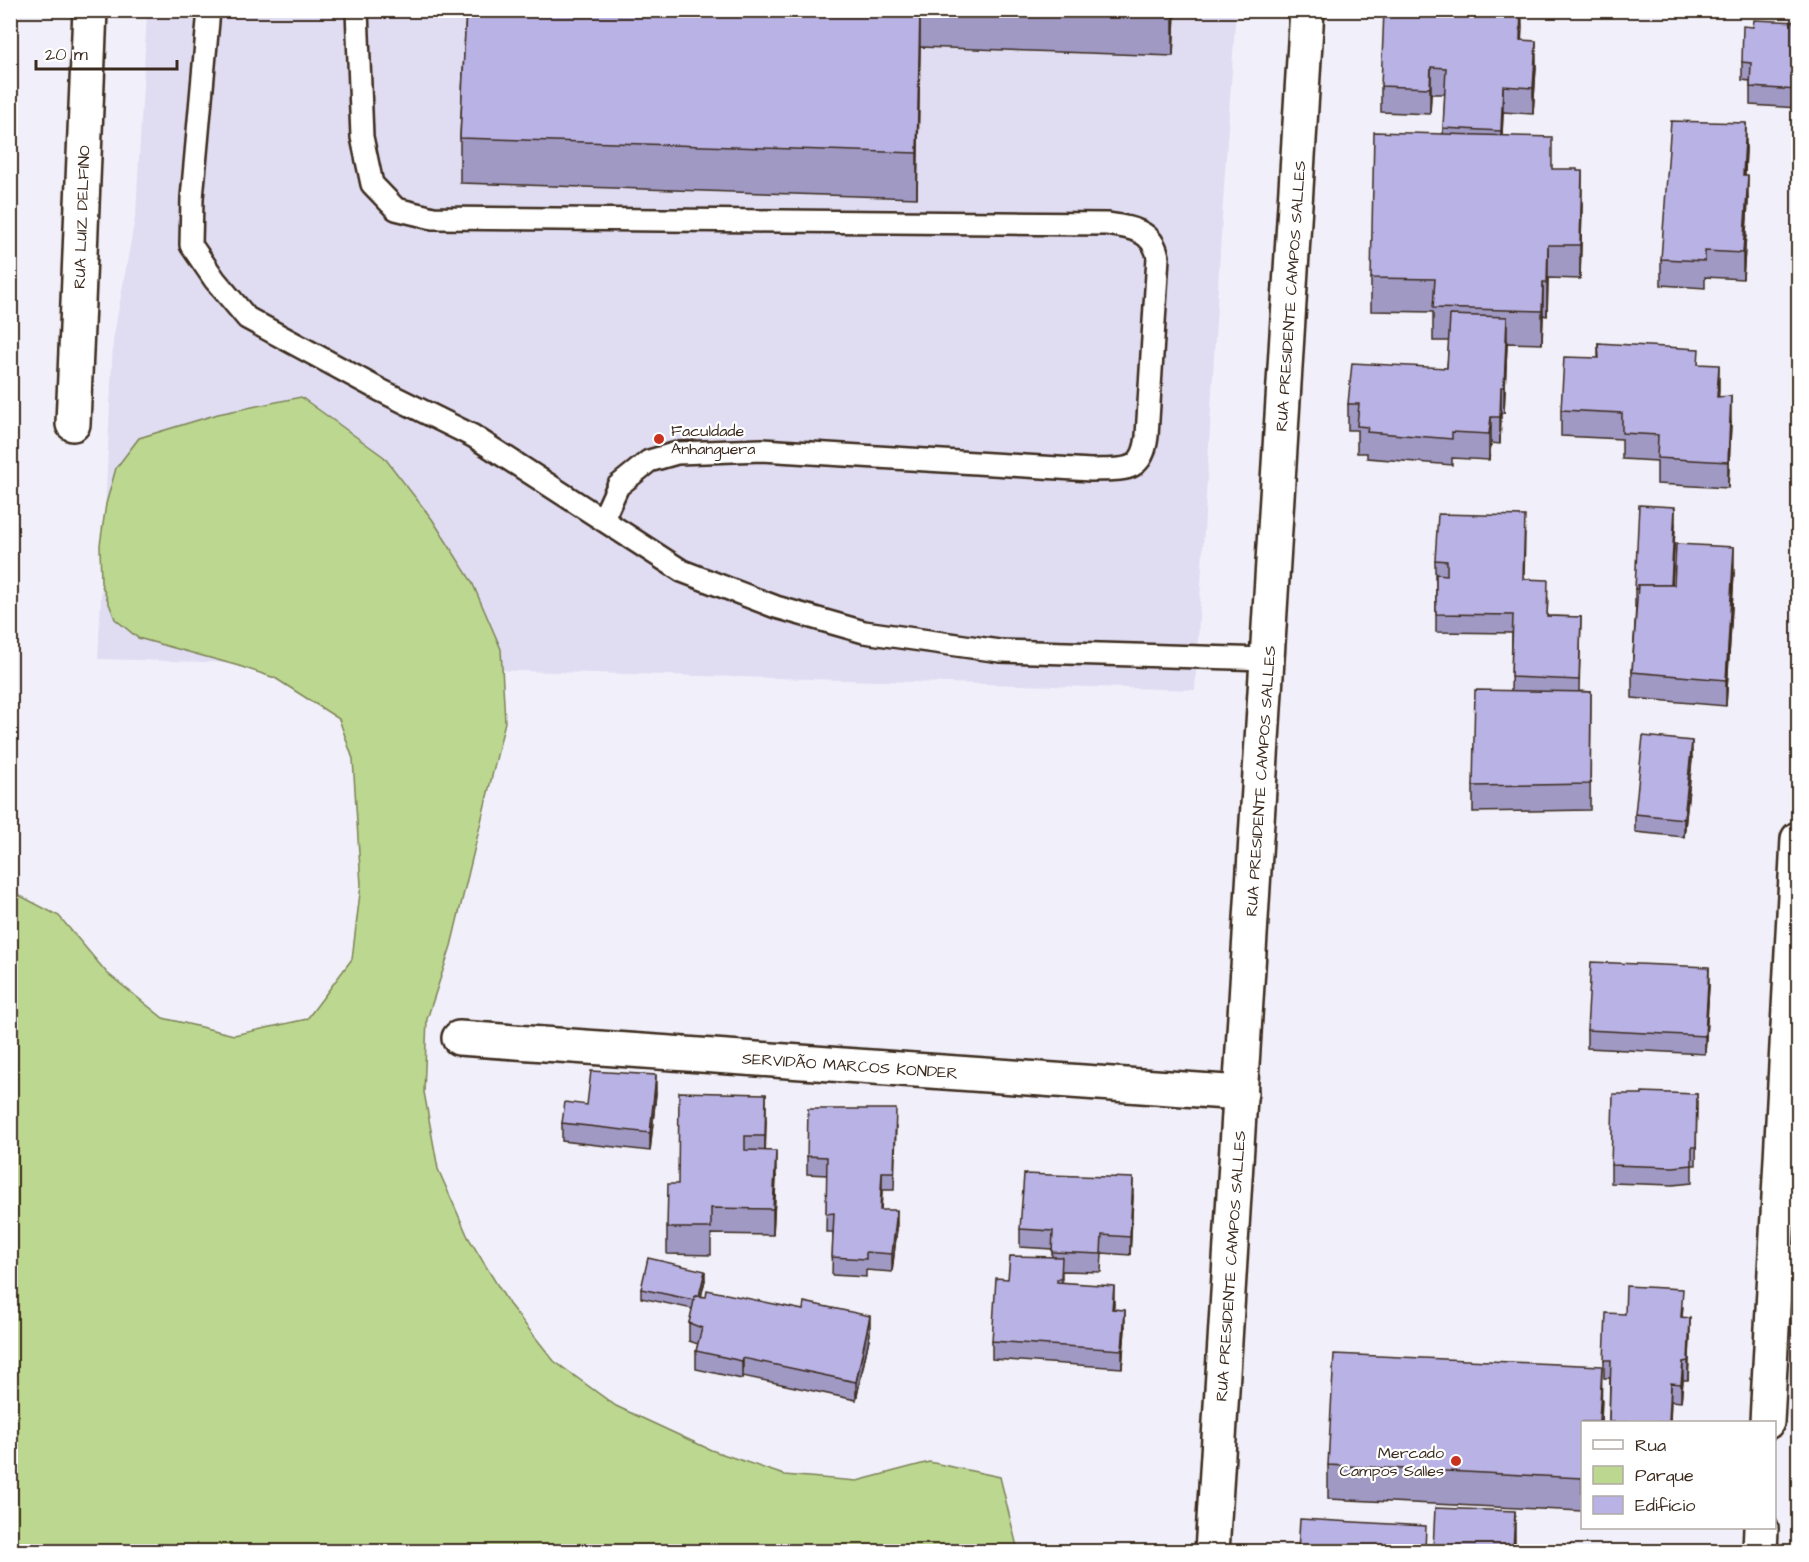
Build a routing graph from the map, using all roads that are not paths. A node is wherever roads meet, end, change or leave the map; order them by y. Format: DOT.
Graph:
graph roads {
  1 [pos="90,10"];
  2 [pos="209,10"];
  3 [pos="357,10"];
  4 [pos="1307,10"];
  5 [pos="73,424"];
  6 [pos="603,519"];
  7 [pos="1267,659"];
  8 [pos="1798,839"];
  9 [pos="459,1038"];
  10 [pos="1241,1093"];
  11 [pos="1767,1421"];
  12 [pos="1761,1529"];
  13 [pos="1212,1551"];
  14 [pos="1760,1551"];
  1 -- 5 [label="street, RUA LUIZ DELFINO"];
  2 -- 6 [label="lane"];
  3 -- 6 [label="lane"];
  4 -- 7 [label="street, RUA PRESIDENTE CAMPOS SALLES"];
  6 -- 7 [label="lane"];
  7 -- 10 [label="street, RUA PRESIDENTE CAMPOS SALLES"];
  8 -- 11 [label="street"];
  9 -- 10 [label="street, SERVIDÃO MARCOS KONDER"];
  10 -- 13 [label="street, RUA PRESIDENTE CAMPOS SALLES"];
  12 -- 14 [label="street"];
}
